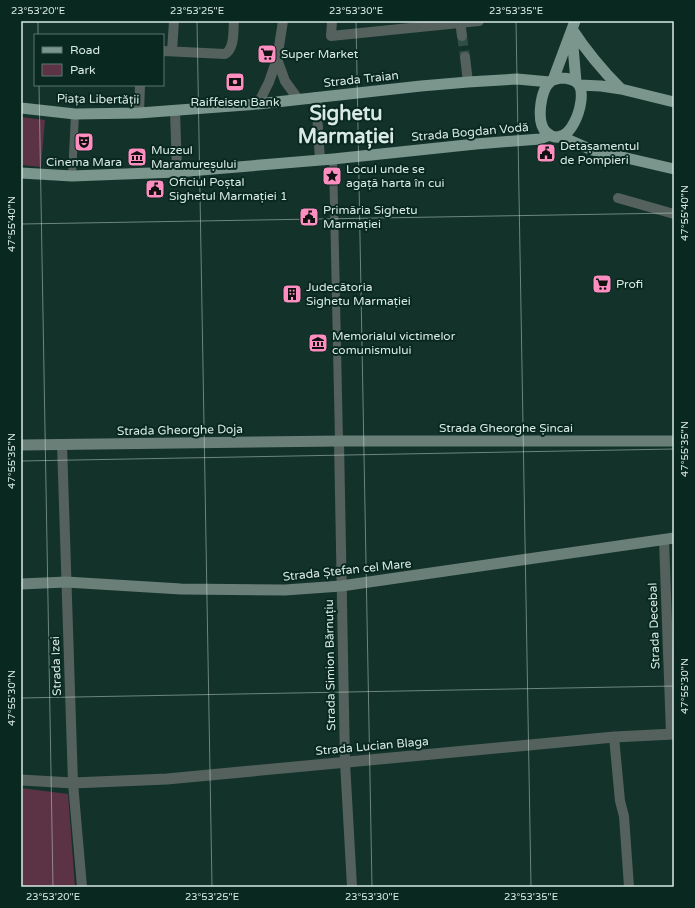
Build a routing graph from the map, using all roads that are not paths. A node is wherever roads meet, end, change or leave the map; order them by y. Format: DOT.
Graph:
graph roads {
  1 [pos="174,21"];
  2 [pos="234,21"];
  3 [pos="283,21"];
  4 [pos="332,21"];
  5 [pos="479,21"];
  6 [pos="460,22"];
  7 [pos="574,25"];
  8 [pos="462,36"];
  9 [pos="167,51"];
  10 [pos="464,57"];
  11 [pos="277,58"];
  12 [pos="552,81"];
  13 [pos="468,82"];
  14 [pos="578,84"];
  15 [pos="140,86"];
  16 [pos="621,89"];
  17 [pos="316,97"];
  18 [pos="298,99"];
  19 [pos="674,102"];
  20 [pos="258,104"];
  21 [pos="21,108"];
  22 [pos="176,111"];
  23 [pos="139,113"];
  24 [pos="75,114"];
  25 [pos="555,136"];
  26 [pos="333,159"];
  27 [pos="320,160"];
  28 [pos="674,169"];
  29 [pos="177,172"];
  30 [pos="21,173"];
  31 [pos="72,176"];
  32 [pos="618,198"];
  33 [pos="674,214"];
  34 [pos="674,441"];
  35 [pos="339,442"];
  36 [pos="62,444"];
  37 [pos="21,445"];
  38 [pos="669,539"];
  39 [pos="66,582"];
  40 [pos="21,584"];
  41 [pos="342,586"];
  42 [pos="673,734"];
  43 [pos="614,737"];
  44 [pos="345,762"];
  45 [pos="21,780"];
  46 [pos="73,783"];
  47 [pos="82,887"];
  48 [pos="352,887"];
  49 [pos="629,887"];
  1 -- 9 [label="street"];
  2 -- 9 [label="street"];
  3 -- 11 [label="street"];
  4 -- 6 [label="street"];
  5 -- 6 [label="street"];
  6 -- 8 [label="street"];
  7 -- 12 [label="main road"];
  7 -- 14 [label="main road"];
  7 -- 16 [label="main road"];
  10 -- 13 [label="street"];
  11 -- 18 [label="street"];
  11 -- 20 [label="street"];
  12 -- 13 [label="main road, Strada Traian"];
  12 -- 14 [label="main road"];
  12 -- 25 [label="main road"];
  13 -- 17 [label="main road, Strada Traian"];
  14 -- 16 [label="main road"];
  14 -- 25 [label="main road"];
  15 -- 23 [label="street"];
  16 -- 19 [label="main road"];
  17 -- 18 [label="main road, Strada Traian"];
  17 -- 27 [label="street"];
  18 -- 20 [label="main road, Strada Traian"];
  20 -- 22 [label="main road, Strada Traian"];
  21 -- 24 [label="main road, Piața Libertății"];
  22 -- 23 [label="main road, Piața Libertății"];
  22 -- 29 [label="street"];
  23 -- 24 [label="main road, Piața Libertății"];
  24 -- 31 [label="street"];
  25 -- 26 [label="main road, Strada Bogdan Vodă"];
  25 -- 28 [label="main road"];
  26 -- 27 [label="main road, Strada Bogdan Vodă"];
  26 -- 35 [label="street"];
  27 -- 29 [label="main road, Strada Bogdan Vodă"];
  29 -- 31 [label="main road, Strada Bogdan Vodă"];
  30 -- 31 [label="main road"];
  32 -- 33 [label="street"];
  34 -- 35 [label="main road, Strada Gheorghe Șincai"];
  35 -- 36 [label="main road, Strada Gheorghe Doja"];
  35 -- 41 [label="street, Strada Simion Bărnuțiu"];
  36 -- 37 [label="main road, Strada Gheorghe Doja"];
  36 -- 39 [label="street, Strada Izei"];
  38 -- 41 [label="main road, Strada Ștefan cel Mare"];
  38 -- 42 [label="street, Strada Decebal"];
  39 -- 40 [label="main road, Strada Ștefan cel Mare"];
  39 -- 41 [label="main road, Strada Ștefan cel Mare"];
  39 -- 46 [label="street, Strada Izei"];
  41 -- 44 [label="street, Strada Simion Bărnuțiu"];
  42 -- 43 [label="street, Strada Lucian Blaga"];
  43 -- 44 [label="street, Strada Lucian Blaga"];
  43 -- 49 [label="street"];
  44 -- 46 [label="street, Strada Lucian Blaga"];
  44 -- 48 [label="street, Strada Simion Bărnuțiu"];
  45 -- 46 [label="street, Strada Lucian Blaga"];
  46 -- 47 [label="street, Strada Izei"];
}
